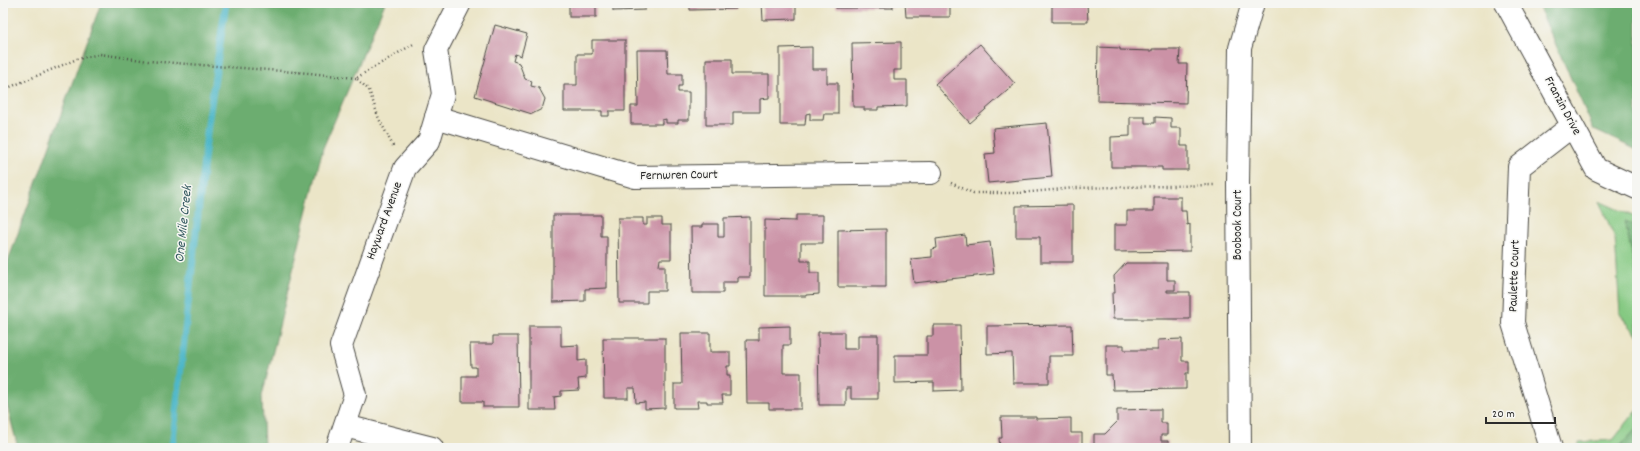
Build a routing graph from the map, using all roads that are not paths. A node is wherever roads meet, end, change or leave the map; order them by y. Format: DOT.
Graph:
graph roads {
  1 [pos="460,3"];
  2 [pos="1253,3"];
  3 [pos="1506,3"];
  4 [pos="436,117"];
  5 [pos="1572,126"];
  6 [pos="931,173"];
  7 [pos="1637,188"];
  8 [pos="345,426"];
  9 [pos="337,448"];
  10 [pos="432,448"];
  11 [pos="1240,448"];
  12 [pos="1551,448"];
  1 -- 4 [label="street, Hayward Avenue"];
  2 -- 11 [label="street, Boobook Court"];
  3 -- 5 [label="street, Franzin Drive"];
  4 -- 6 [label="street, Fernwren Court"];
  4 -- 8 [label="street, Hayward Avenue"];
  5 -- 7 [label="street, Franzin Drive"];
  5 -- 12 [label="street, Paulette Court"];
  8 -- 9 [label="street, Hayward Avenue"];
  8 -- 10 [label="street"];
}
